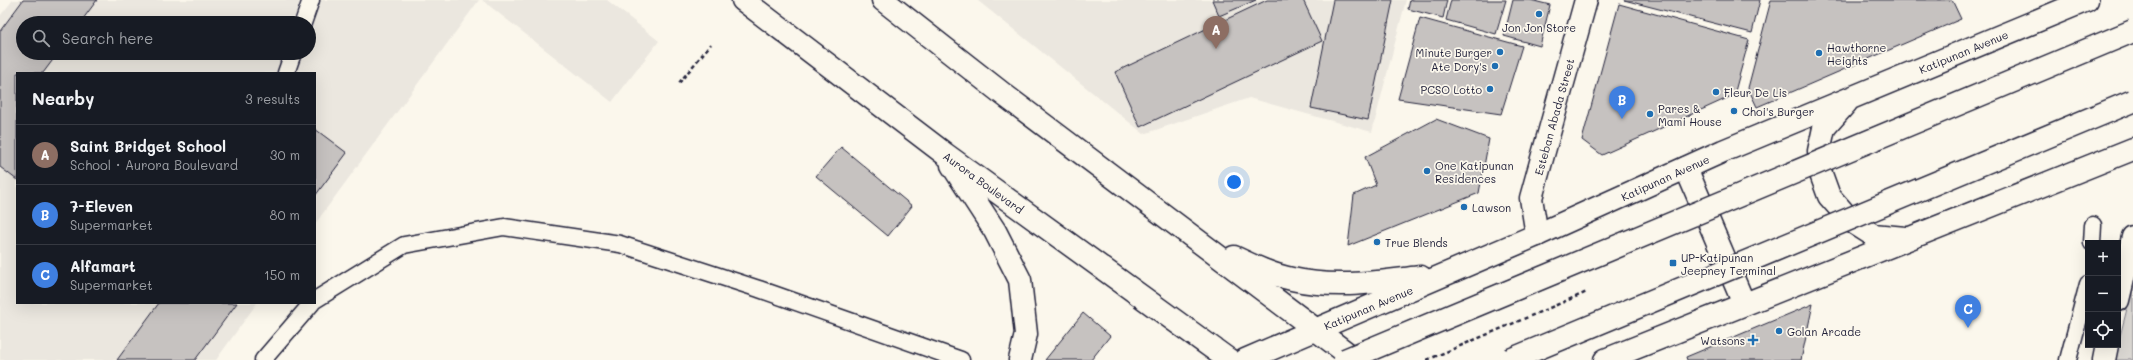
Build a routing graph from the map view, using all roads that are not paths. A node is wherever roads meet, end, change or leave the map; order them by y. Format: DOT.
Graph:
graph roads {
  1 [pos="311,0"];
  2 [pos="743,0"];
  3 [pos="883,0"];
  4 [pos="1586,0"];
  5 [pos="2087,0"];
  6 [pos="305,16"];
  7 [pos="2133,31"];
  8 [pos="291,60"];
  9 [pos="286,72"];
  10 [pos="1848,100"];
  11 [pos="2133,102"];
  12 [pos="2133,149"];
  13 [pos="945,154"];
  14 [pos="1686,168"];
  15 [pos="2093,225"];
  16 [pos="1537,235"];
  17 [pos="2133,237"];
  18 [pos="1910,238"];
  19 [pos="1195,239"];
  20 [pos="2092,240"];
  21 [pos="1442,275"];
  22 [pos="2121,287"];
  23 [pos="2085,295"];
  24 [pos="316,299"];
  25 [pos="311,304"];
  26 [pos="1744,304"];
  27 [pos="1317,330"];
  28 [pos="2106,348"];
  29 [pos="1610,359"];
  30 [pos="264,360"];
  31 [pos="961,360"];
  32 [pos="1020,360"];
  33 [pos="1230,360"];
  34 [pos="1245,360"];
  35 [pos="1345,360"];
  36 [pos="1356,360"];
  37 [pos="1510,360"];
  38 [pos="2068,360"];
  39 [pos="2104,360"];
  1 -- 6 [label="lane"];
  2 -- 13 [label="main road, Aurora Boulevard"];
  3 -- 19 [label="main road"];
  4 -- 16 [label="main road, Esteban Abada Street"];
  5 -- 10 [label="main road, Katipunan Avenue"];
  7 -- 35 [label="main road, bridge"];
  8 -- 9 [label="lane"];
  10 -- 14 [label="main road, Katipunan Avenue"];
  10 -- 18 [label="main road"];
  11 -- 37 [label="main road, bridge"];
  12 -- 18 [label="main road"];
  13 -- 32 [label="main road"];
  13 -- 33 [label="main road, Aurora Boulevard"];
  14 -- 16 [label="main road, Katipunan Avenue"];
  14 -- 26 [label="main road"];
  15 -- 20 [label="lane"];
  16 -- 21 [label="main road, Katipunan Avenue"];
  17 -- 22 [label="main road"];
  18 -- 26 [label="main road"];
  19 -- 21 [label="main road"];
  19 -- 27 [label="main road"];
  21 -- 27 [label="main road, Katipunan Avenue"];
  23 -- 38 [label="lane"];
  24 -- 31 [label="lane"];
  25 -- 30 [label="lane"];
  26 -- 29 [label="main road"];
  27 -- 34 [label="main road, Katipunan Avenue"];
  27 -- 36 [label="main road"];
  28 -- 39 [label="main road"];
}
